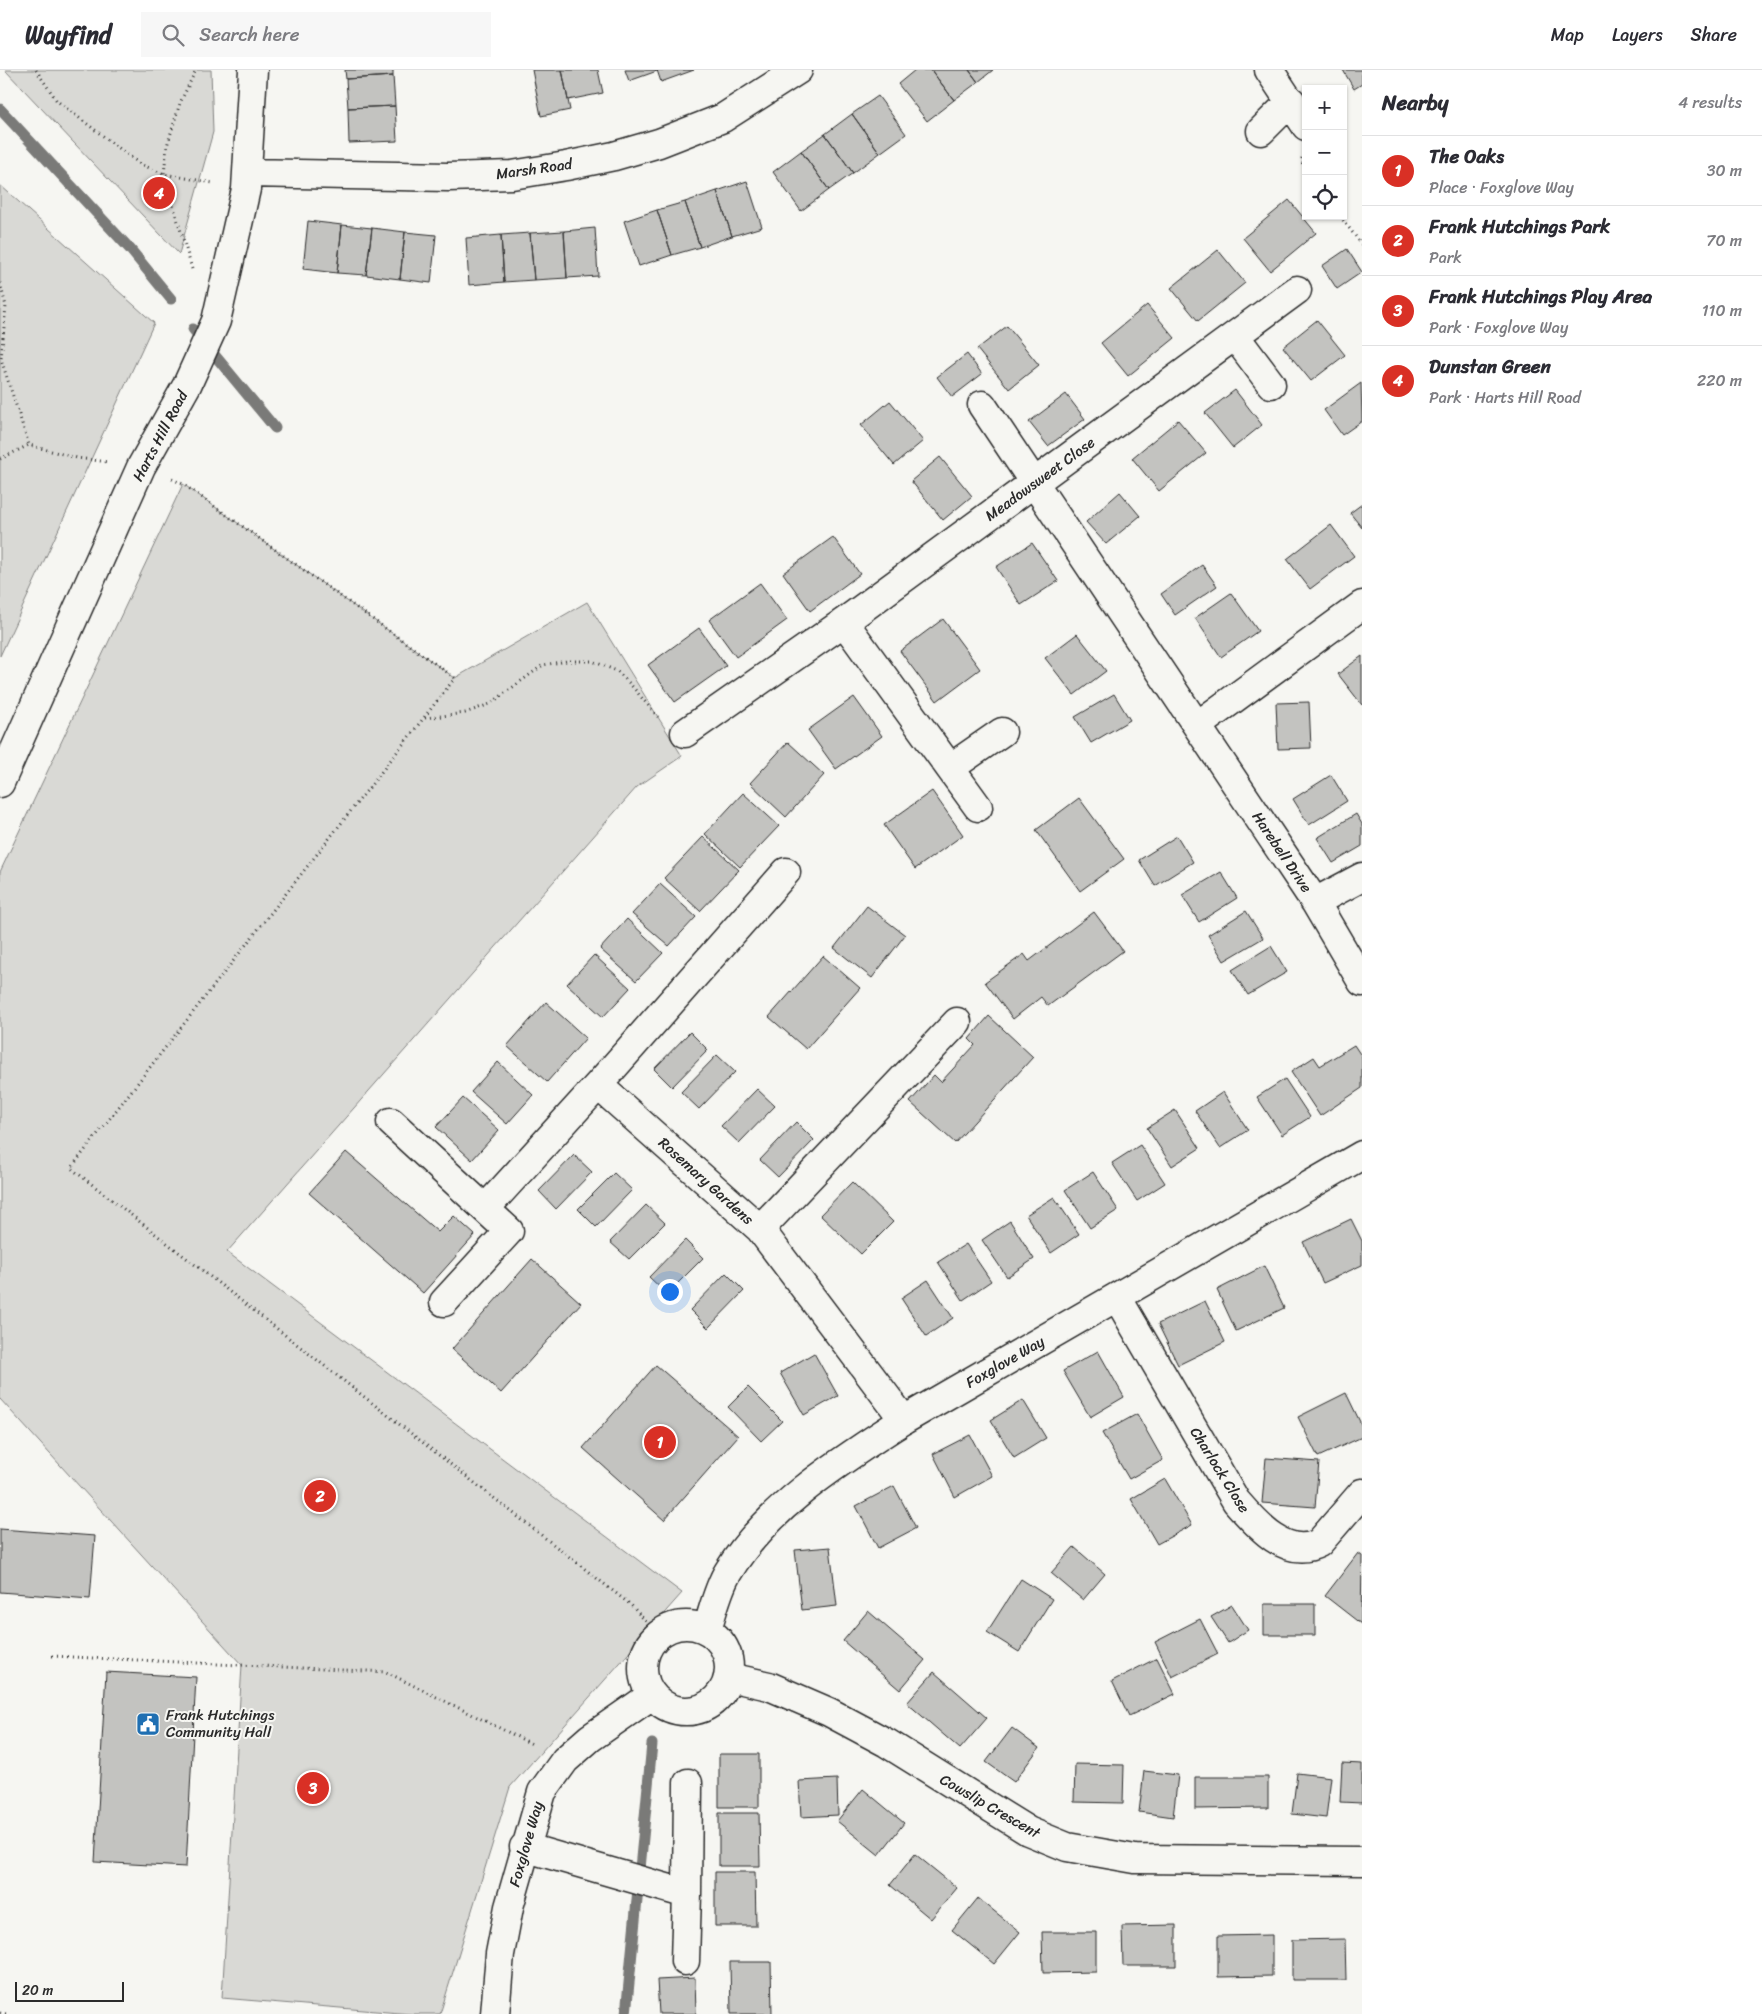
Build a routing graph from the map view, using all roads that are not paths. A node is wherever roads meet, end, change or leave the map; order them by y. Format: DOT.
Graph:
graph roads {
  1 [pos="253,70"];
  2 [pos="798,70"];
  3 [pos="1269,70"];
  4 [pos="1292,101"];
  5 [pos="1302,119"];
  6 [pos="1261,131"];
  7 [pos="247,181"];
  8 [pos="1296,290"];
  9 [pos="1235,336"];
  10 [pos="1271,384"];
  11 [pos="982,405"];
  12 [pos="1035,482"];
  13 [pos="1362,605"];
  14 [pos="844,622"];
  15 [pos="1198,725"];
  16 [pos="1002,732"];
  17 [pos="685,733"];
  18 [pos="950,768"];
  19 [pos="0,783"];
  20 [pos="978,807"];
  21 [pos="786,872"];
  22 [pos="1362,877"];
  23 [pos="1315,902"];
  24 [pos="1362,982"];
  25 [pos="957,1022"];
  26 [pos="598,1085"];
  27 [pos="391,1122"];
  28 [pos="1362,1155"];
  29 [pos="485,1209"];
  30 [pos="760,1230"];
  31 [pos="1117,1297"];
  32 [pos="444,1302"];
  33 [pos="904,1420"];
  34 [pos="1362,1493"];
  35 [pos="707,1629"];
  36 [pos="729,1677"];
  37 [pos="652,1694"];
  38 [pos="688,1783"];
  39 [pos="524,1847"];
  40 [pos="1362,1860"];
  41 [pos="675,1891"];
  42 [pos="685,1961"];
  43 [pos="495,2014"];
  1 -- 7 [label="street, Harts Hill Road"];
  2 -- 7 [label="street, Marsh Road"];
  3 -- 4 [label="street"];
  4 -- 5 [label="street"];
  4 -- 6 [label="street"];
  7 -- 19 [label="street, Harts Hill Road"];
  8 -- 9 [label="street, Meadowsweet Close"];
  9 -- 10 [label="street"];
  9 -- 12 [label="street, Meadowsweet Close"];
  11 -- 12 [label="street, Harebell Drive"];
  12 -- 14 [label="street, Meadowsweet Close"];
  12 -- 15 [label="street, Harebell Drive"];
  13 -- 15 [label="street"];
  14 -- 17 [label="street, Meadowsweet Close"];
  14 -- 18 [label="street"];
  15 -- 23 [label="street, Harebell Drive"];
  16 -- 18 [label="street"];
  18 -- 20 [label="street"];
  21 -- 26 [label="street"];
  22 -- 23 [label="street"];
  23 -- 24 [label="street, Harebell Drive"];
  25 -- 30 [label="street"];
  26 -- 29 [label="street"];
  26 -- 30 [label="street, Rosemary Gardens"];
  27 -- 29 [label="street"];
  28 -- 31 [label="street, Foxglove Way"];
  29 -- 32 [label="street"];
  30 -- 33 [label="street, Rosemary Gardens"];
  31 -- 33 [label="street, Foxglove Way"];
  31 -- 34 [label="street, Charlock Close"];
  33 -- 35 [label="street, Foxglove Way"];
  35 -- 36 [label="street"];
  35 -- 37 [label="street"];
  36 -- 37 [label="street"];
  36 -- 40 [label="street, Cowslip Crescent"];
  37 -- 39 [label="street, Foxglove Way"];
  38 -- 41 [label="street"];
  39 -- 41 [label="street"];
  39 -- 43 [label="street, Foxglove Way"];
  41 -- 42 [label="street"];
}
